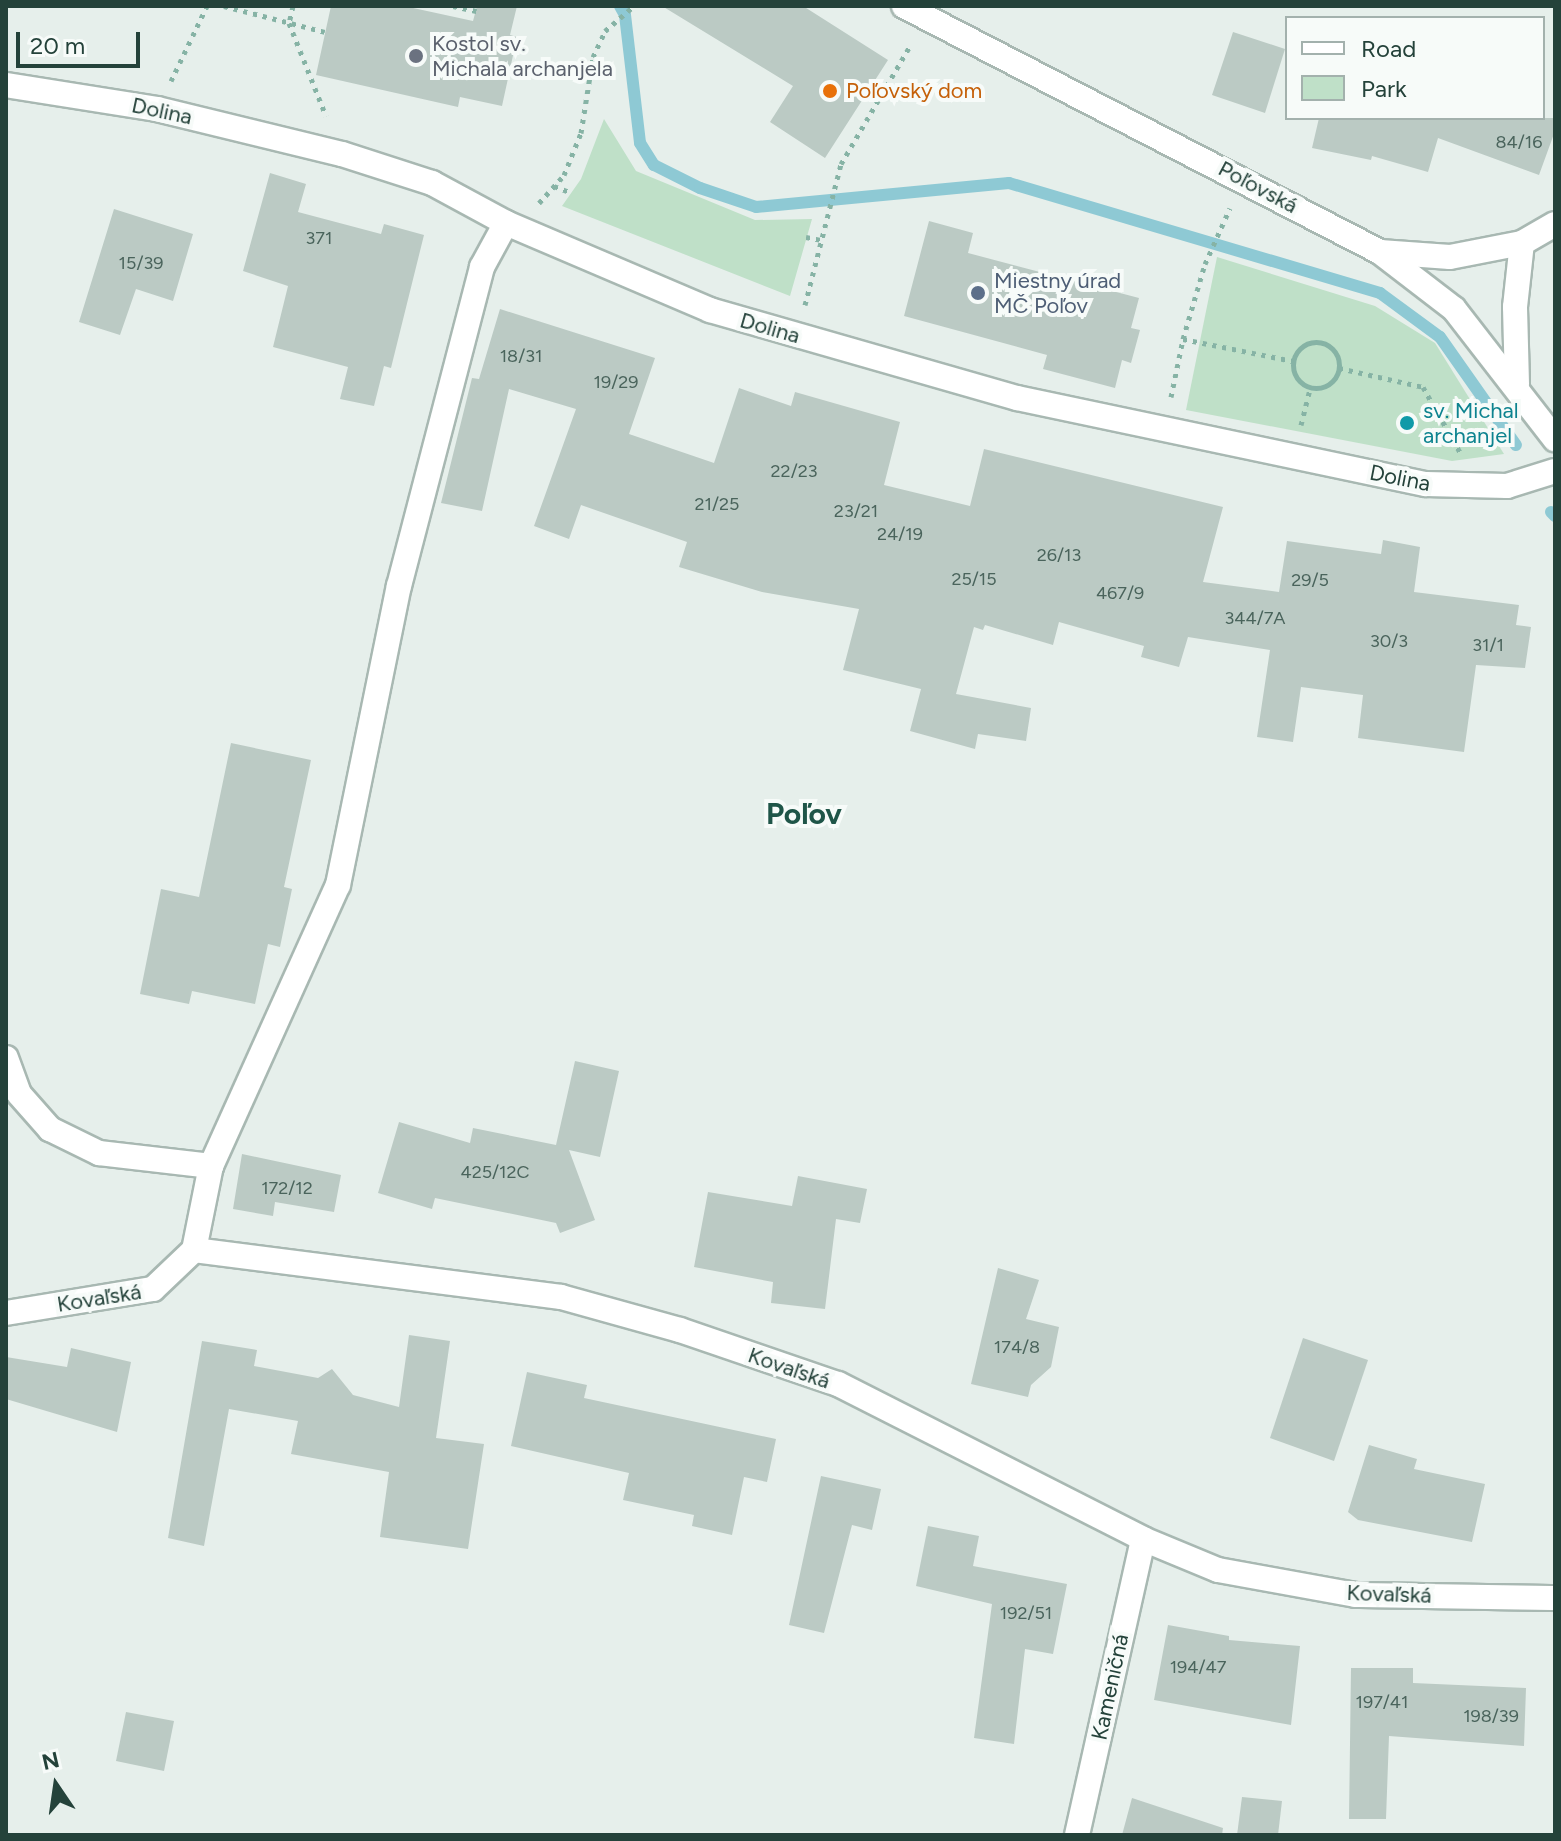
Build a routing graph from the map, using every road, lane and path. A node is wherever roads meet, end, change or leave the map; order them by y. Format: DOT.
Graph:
graph roads {
  1 [pos="207,6"];
  2 [pos="224,6"];
  3 [pos="293,6"];
  4 [pos="453,6"];
  5 [pos="634,6"];
  6 [pos="904,6"];
  7 [pos="476,11"];
  8 [pos="927,18"];
  9 [pos="289,23"];
  10 [pos="325,32"];
  11 [pos="6,85"];
  12 [pos="157,109"];
  13 [pos="342,154"];
  14 [pos="554,186"];
  15 [pos="572,193"];
  16 [pos="1555,224"];
  17 [pos="516,227"];
  18 [pos="1218,233"];
  19 [pos="806,237"];
  20 [pos="821,240"];
  21 [pos="1522,243"];
  22 [pos="1380,252"];
  23 [pos="797,335"];
  24 [pos="1183,339"];
  25 [pos="1293,361"];
  26 [pos="1339,368"];
  27 [pos="1517,384"];
  28 [pos="1163,429"];
  29 [pos="1555,439"];
  30 [pos="1555,471"];
  31 [pos="1479,488"];
  32 [pos="6,1058"];
  33 [pos="211,1166"];
  34 [pos="194,1250"];
  35 [pos="6,1313"];
  36 [pos="1143,1539"];
  37 [pos="1555,1598"];
  38 [pos="1077,1835"];
  1 -- 12 [label="path"];
  2 -- 9 [label="path"];
  3 -- 9 [label="path"];
  4 -- 7 [label="path"];
  5 -- 14 [label="path"];
  6 -- 8 [label="street, Poľovská"];
  8 -- 20 [label="path"];
  8 -- 22 [label="street, Poľovská"];
  9 -- 10 [label="path"];
  9 -- 13 [label="path"];
  11 -- 12 [label="street, Dolina"];
  12 -- 13 [label="street, Dolina"];
  13 -- 17 [label="street, Dolina"];
  14 -- 15 [label="path"];
  14 -- 17 [label="path"];
  16 -- 21 [label="street"];
  17 -- 23 [label="street, Dolina"];
  17 -- 33 [label="street"];
  18 -- 24 [label="path"];
  19 -- 20 [label="path"];
  20 -- 23 [label="path"];
  21 -- 22 [label="street"];
  21 -- 27 [label="street"];
  22 -- 27 [label="street, Poľovská"];
  23 -- 28 [label="street, Dolina"];
  24 -- 25 [label="path"];
  24 -- 28 [label="path"];
  25 -- 26 [label="path"];
  25 -- 26 [label="path"];
  26 -- 31 [label="path"];
  27 -- 29 [label="street, Poľovská"];
  28 -- 31 [label="street, Dolina"];
  30 -- 31 [label="street, Dolina"];
  32 -- 33 [label="street"];
  33 -- 34 [label="street"];
  34 -- 35 [label="street, Kovaľská"];
  34 -- 36 [label="street, Kovaľská"];
  36 -- 37 [label="street, Kovaľská"];
  36 -- 38 [label="street, Kameničná"];
}
